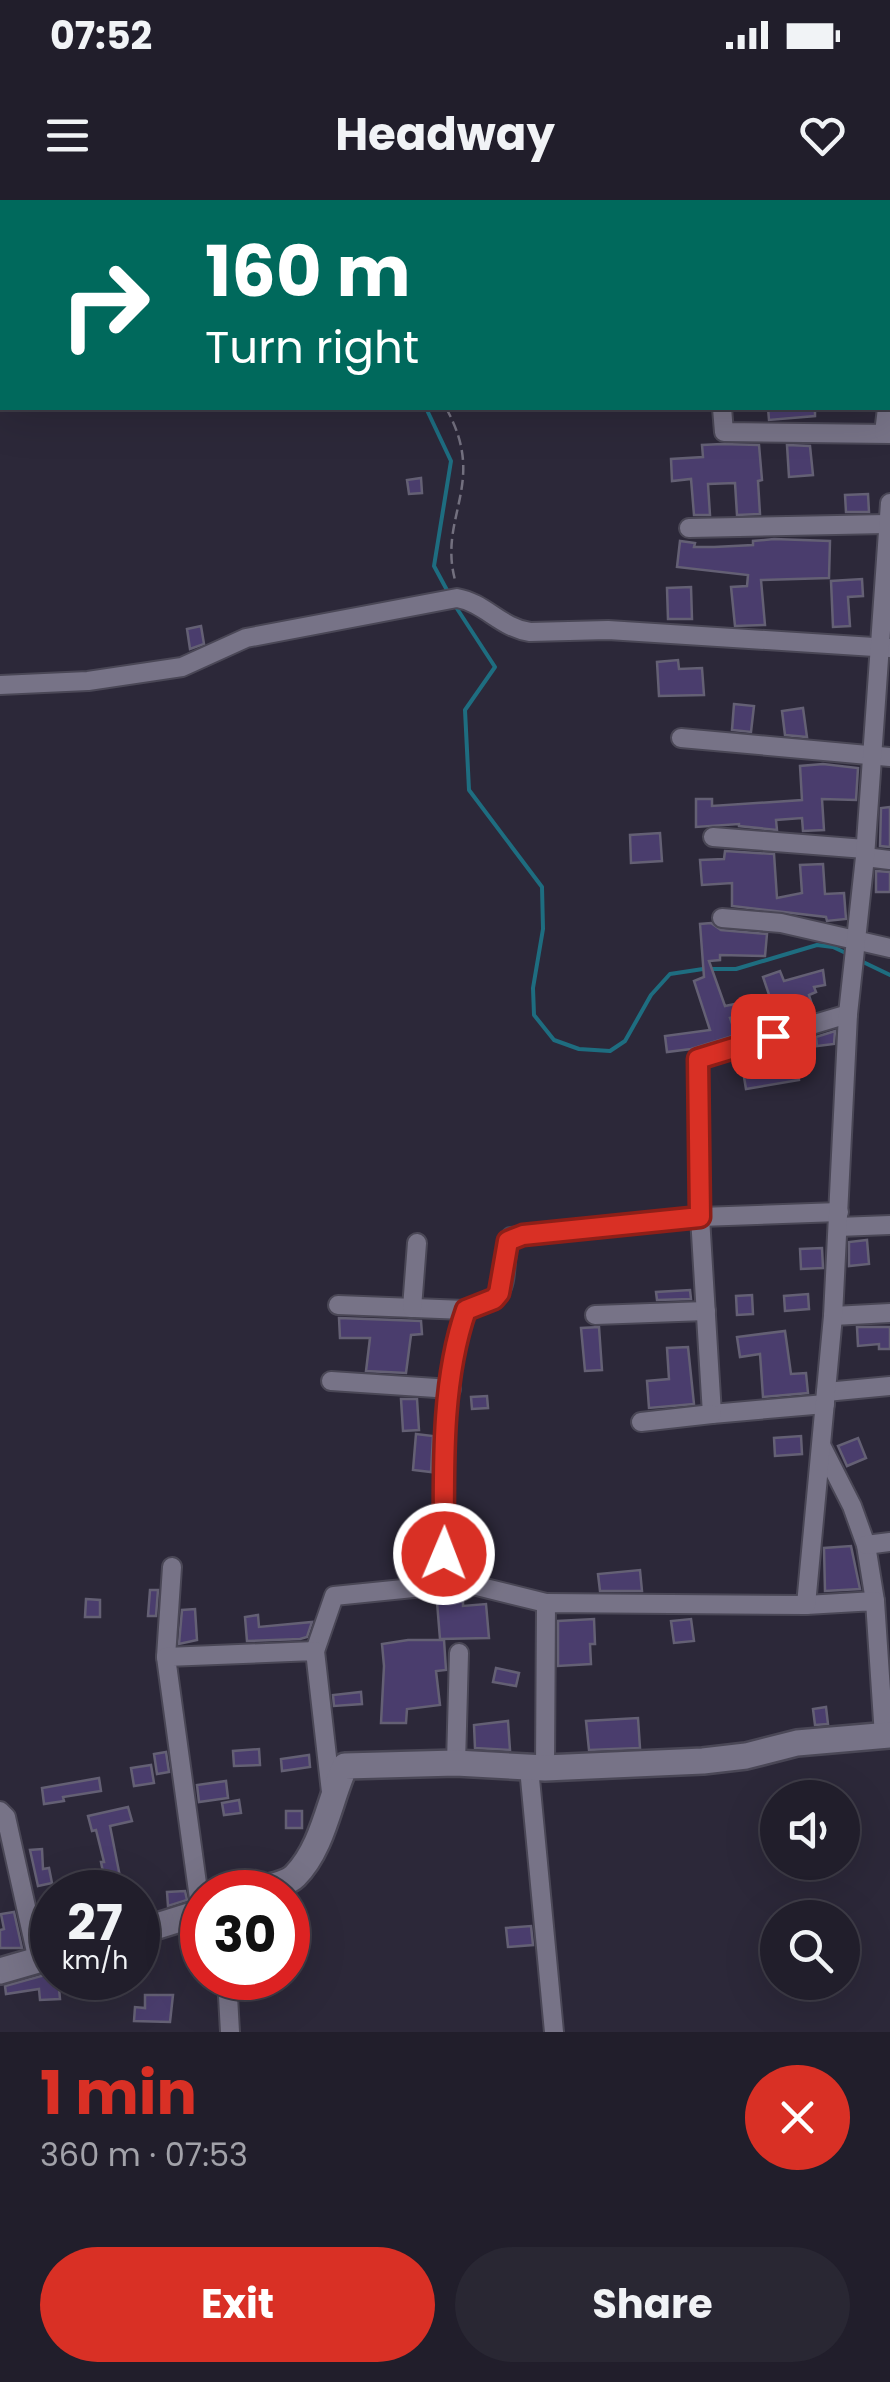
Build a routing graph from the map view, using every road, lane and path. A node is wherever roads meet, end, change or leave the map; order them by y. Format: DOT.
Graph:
graph roads {
  1 [pos="447,410"];
  2 [pos="722,410"];
  3 [pos="887,433"];
  4 [pos="890,503"];
  5 [pos="886,524"];
  6 [pos="689,528"];
  7 [pos="460,598"];
  8 [pos="885,648"];
  9 [pos="0,685"];
  10 [pos="681,738"];
  11 [pos="881,757"];
  12 [pos="713,838"];
  13 [pos="865,853"];
  14 [pos="890,860"];
  15 [pos="722,918"];
  16 [pos="856,945"];
  17 [pos="890,948"];
  18 [pos="848,1014"];
  19 [pos="700,1217"];
  20 [pos="839,1219"];
  21 [pos="890,1226"];
  22 [pos="417,1242"];
  23 [pos="338,1305"];
  24 [pos="412,1308"];
  25 [pos="466,1310"];
  26 [pos="706,1311"];
  27 [pos="890,1313"];
  28 [pos="595,1315"];
  29 [pos="833,1316"];
  30 [pos="331,1381"];
  31 [pos="890,1386"];
  32 [pos="451,1389"];
  33 [pos="826,1398"];
  34 [pos="712,1414"];
  35 [pos="641,1422"];
  36 [pos="822,1446"];
  37 [pos="890,1542"];
  38 [pos="866,1544"];
  39 [pos="172,1567"];
  40 [pos="443,1585"];
  41 [pos="875,1601"];
  42 [pos="546,1603"];
  43 [pos="806,1605"];
  44 [pos="315,1651"];
  45 [pos="459,1653"];
  46 [pos="166,1657"];
  47 [pos="887,1735"];
  48 [pos="456,1763"];
  49 [pos="537,1768"];
  50 [pos="331,1796"];
  51 [pos="0,1811"];
  52 [pos="196,1870"];
  53 [pos="299,1870"];
  54 [pos="30,1904"];
  55 [pos="30,1962"];
  56 [pos="0,1971"];
  57 [pos="228,2000"];
  58 [pos="230,2032"];
  59 [pos="554,2032"];
  1 -- 7 [label="path"];
  2 -- 3 [label="street"];
  4 -- 5 [label="street"];
  5 -- 6 [label="street"];
  5 -- 8 [label="street"];
  7 -- 8 [label="street"];
  7 -- 9 [label="street"];
  8 -- 11 [label="street"];
  10 -- 11 [label="street"];
  11 -- 13 [label="street"];
  12 -- 13 [label="street"];
  13 -- 14 [label="street"];
  13 -- 16 [label="street"];
  15 -- 16 [label="street"];
  16 -- 17 [label="street"];
  16 -- 18 [label="street"];
  18 -- 19 [label="street"];
  18 -- 20 [label="street"];
  19 -- 20 [label="street"];
  19 -- 25 [label="street"];
  19 -- 26 [label="street"];
  20 -- 21 [label="street"];
  20 -- 29 [label="street"];
  22 -- 24 [label="street"];
  23 -- 24 [label="street"];
  24 -- 25 [label="street"];
  25 -- 32 [label="street"];
  26 -- 28 [label="street"];
  26 -- 34 [label="street"];
  27 -- 29 [label="street"];
  29 -- 33 [label="street"];
  30 -- 32 [label="street"];
  31 -- 33 [label="street"];
  32 -- 40 [label="street"];
  33 -- 34 [label="street"];
  33 -- 36 [label="street"];
  34 -- 35 [label="street"];
  36 -- 38 [label="street"];
  36 -- 43 [label="street"];
  37 -- 38 [label="street"];
  38 -- 41 [label="street"];
  39 -- 46 [label="street"];
  40 -- 42 [label="street"];
  40 -- 44 [label="street"];
  41 -- 43 [label="street"];
  41 -- 47 [label="street"];
  42 -- 43 [label="street"];
  42 -- 49 [label="street"];
  44 -- 46 [label="street"];
  44 -- 50 [label="street"];
  45 -- 48 [label="street"];
  46 -- 52 [label="street"];
  47 -- 49 [label="street"];
  48 -- 49 [label="street"];
  48 -- 50 [label="street"];
  49 -- 59 [label="street"];
  50 -- 53 [label="street"];
  51 -- 54 [label="street"];
  55 -- 56 [label="street"];
  57 -- 58 [label="street"];
}
